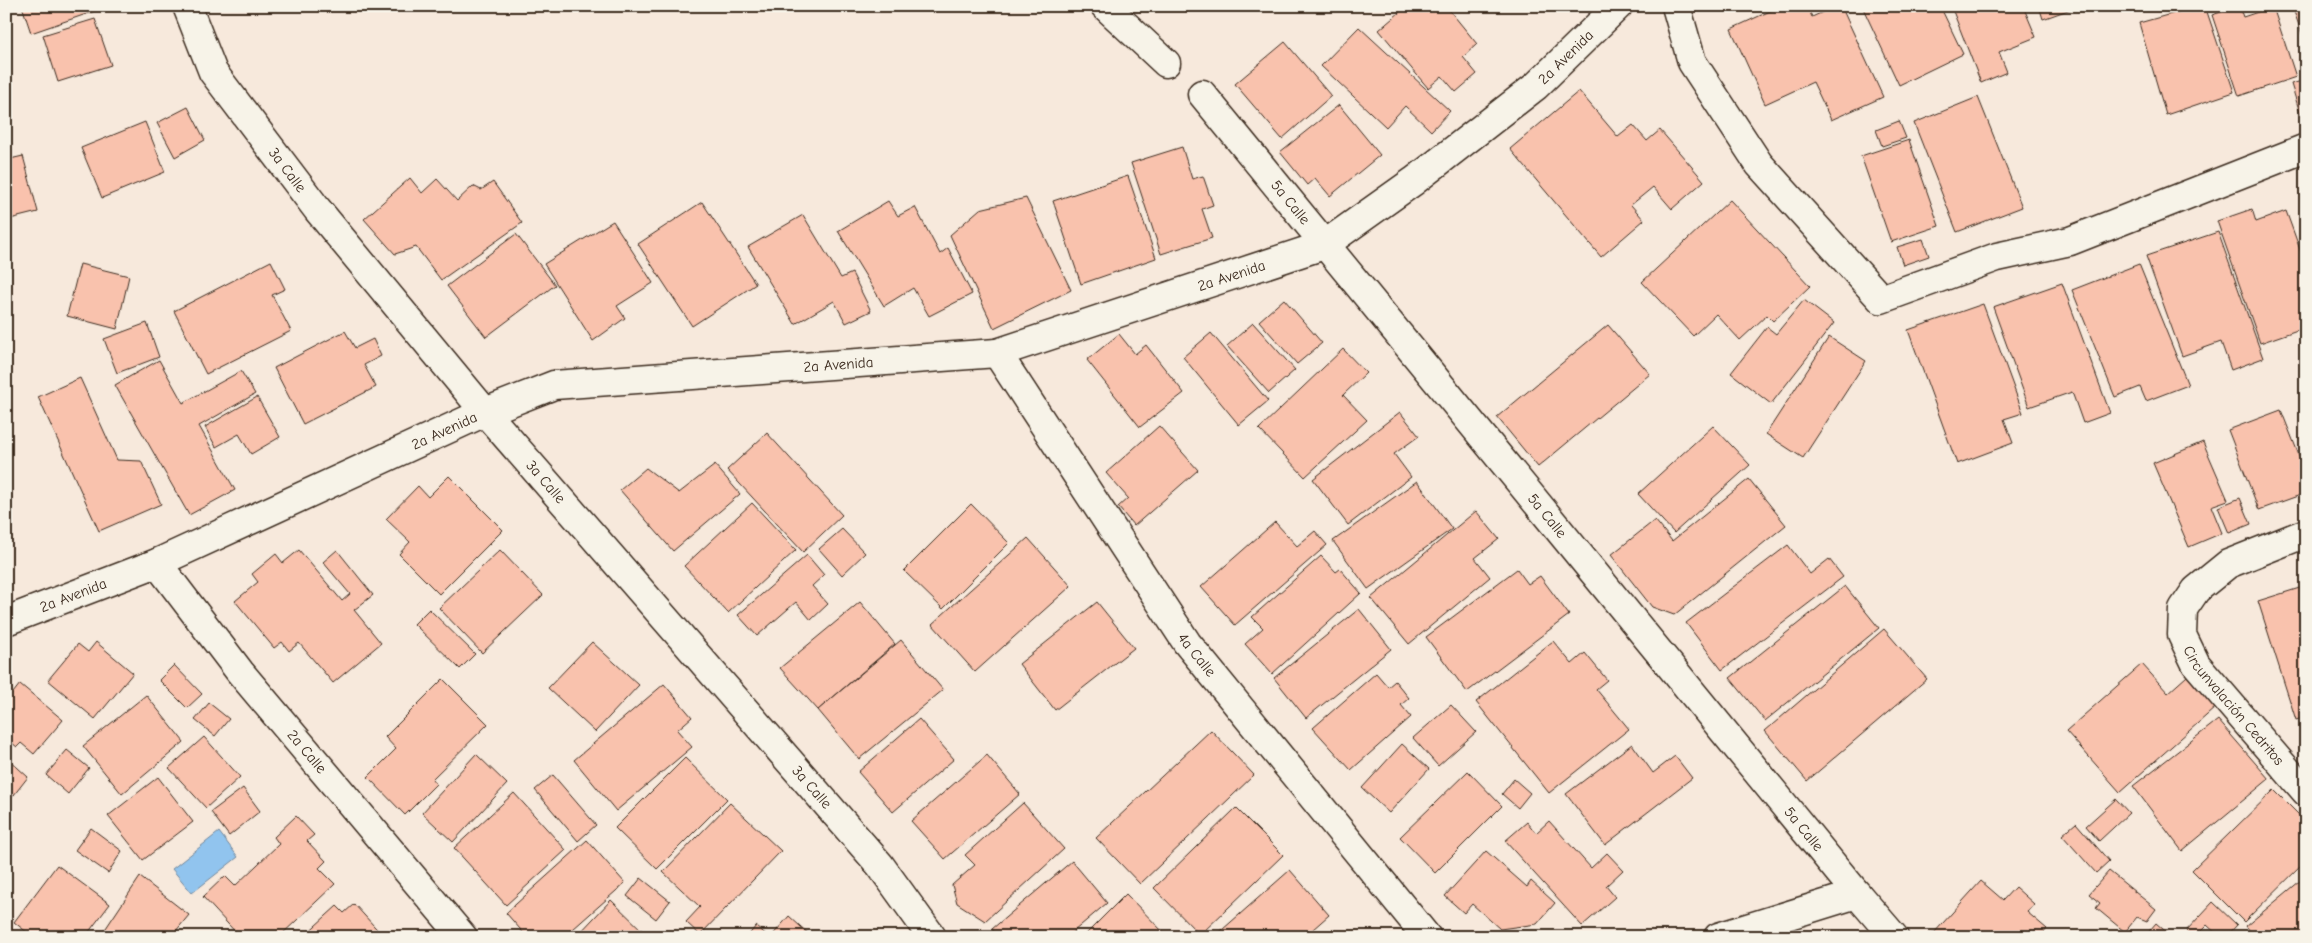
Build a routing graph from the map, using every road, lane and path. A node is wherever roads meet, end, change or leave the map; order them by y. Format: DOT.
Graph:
graph roads {
  1 [pos="187,6"];
  2 [pos="1105,6"];
  3 [pos="1618,6"];
  4 [pos="1676,6"];
  5 [pos="1166,63"];
  6 [pos="1202,94"];
  7 [pos="2306,148"];
  8 [pos="1324,245"];
  9 [pos="997,353"];
  10 [pos="485,412"];
  11 [pos="2306,533"];
  12 [pos="157,563"];
  13 [pos="6,622"];
  14 [pos="2306,792"];
  15 [pos="1857,894"];
  16 [pos="463,937"];
  17 [pos="932,937"];
  18 [pos="1427,937"];
  19 [pos="1718,937"];
  20 [pos="1894,937"];
  1 -- 10 [label="street, 3a Calle"];
  2 -- 5 [label="street"];
  3 -- 8 [label="street, 2a Avenida"];
  4 -- 7 [label="street"];
  6 -- 8 [label="street, 5a Calle"];
  8 -- 9 [label="street, 2a Avenida"];
  8 -- 15 [label="street, 5a Calle"];
  9 -- 10 [label="street, 2a Avenida"];
  9 -- 18 [label="street, 4a Calle"];
  10 -- 12 [label="street, 2a Avenida"];
  10 -- 17 [label="street, 3a Calle"];
  11 -- 14 [label="street, Circunvalación Cedritos"];
  12 -- 13 [label="street, 2a Avenida"];
  12 -- 16 [label="street, 2a Calle"];
  15 -- 19 [label="street"];
  15 -- 20 [label="street, 5a Calle"];
}
